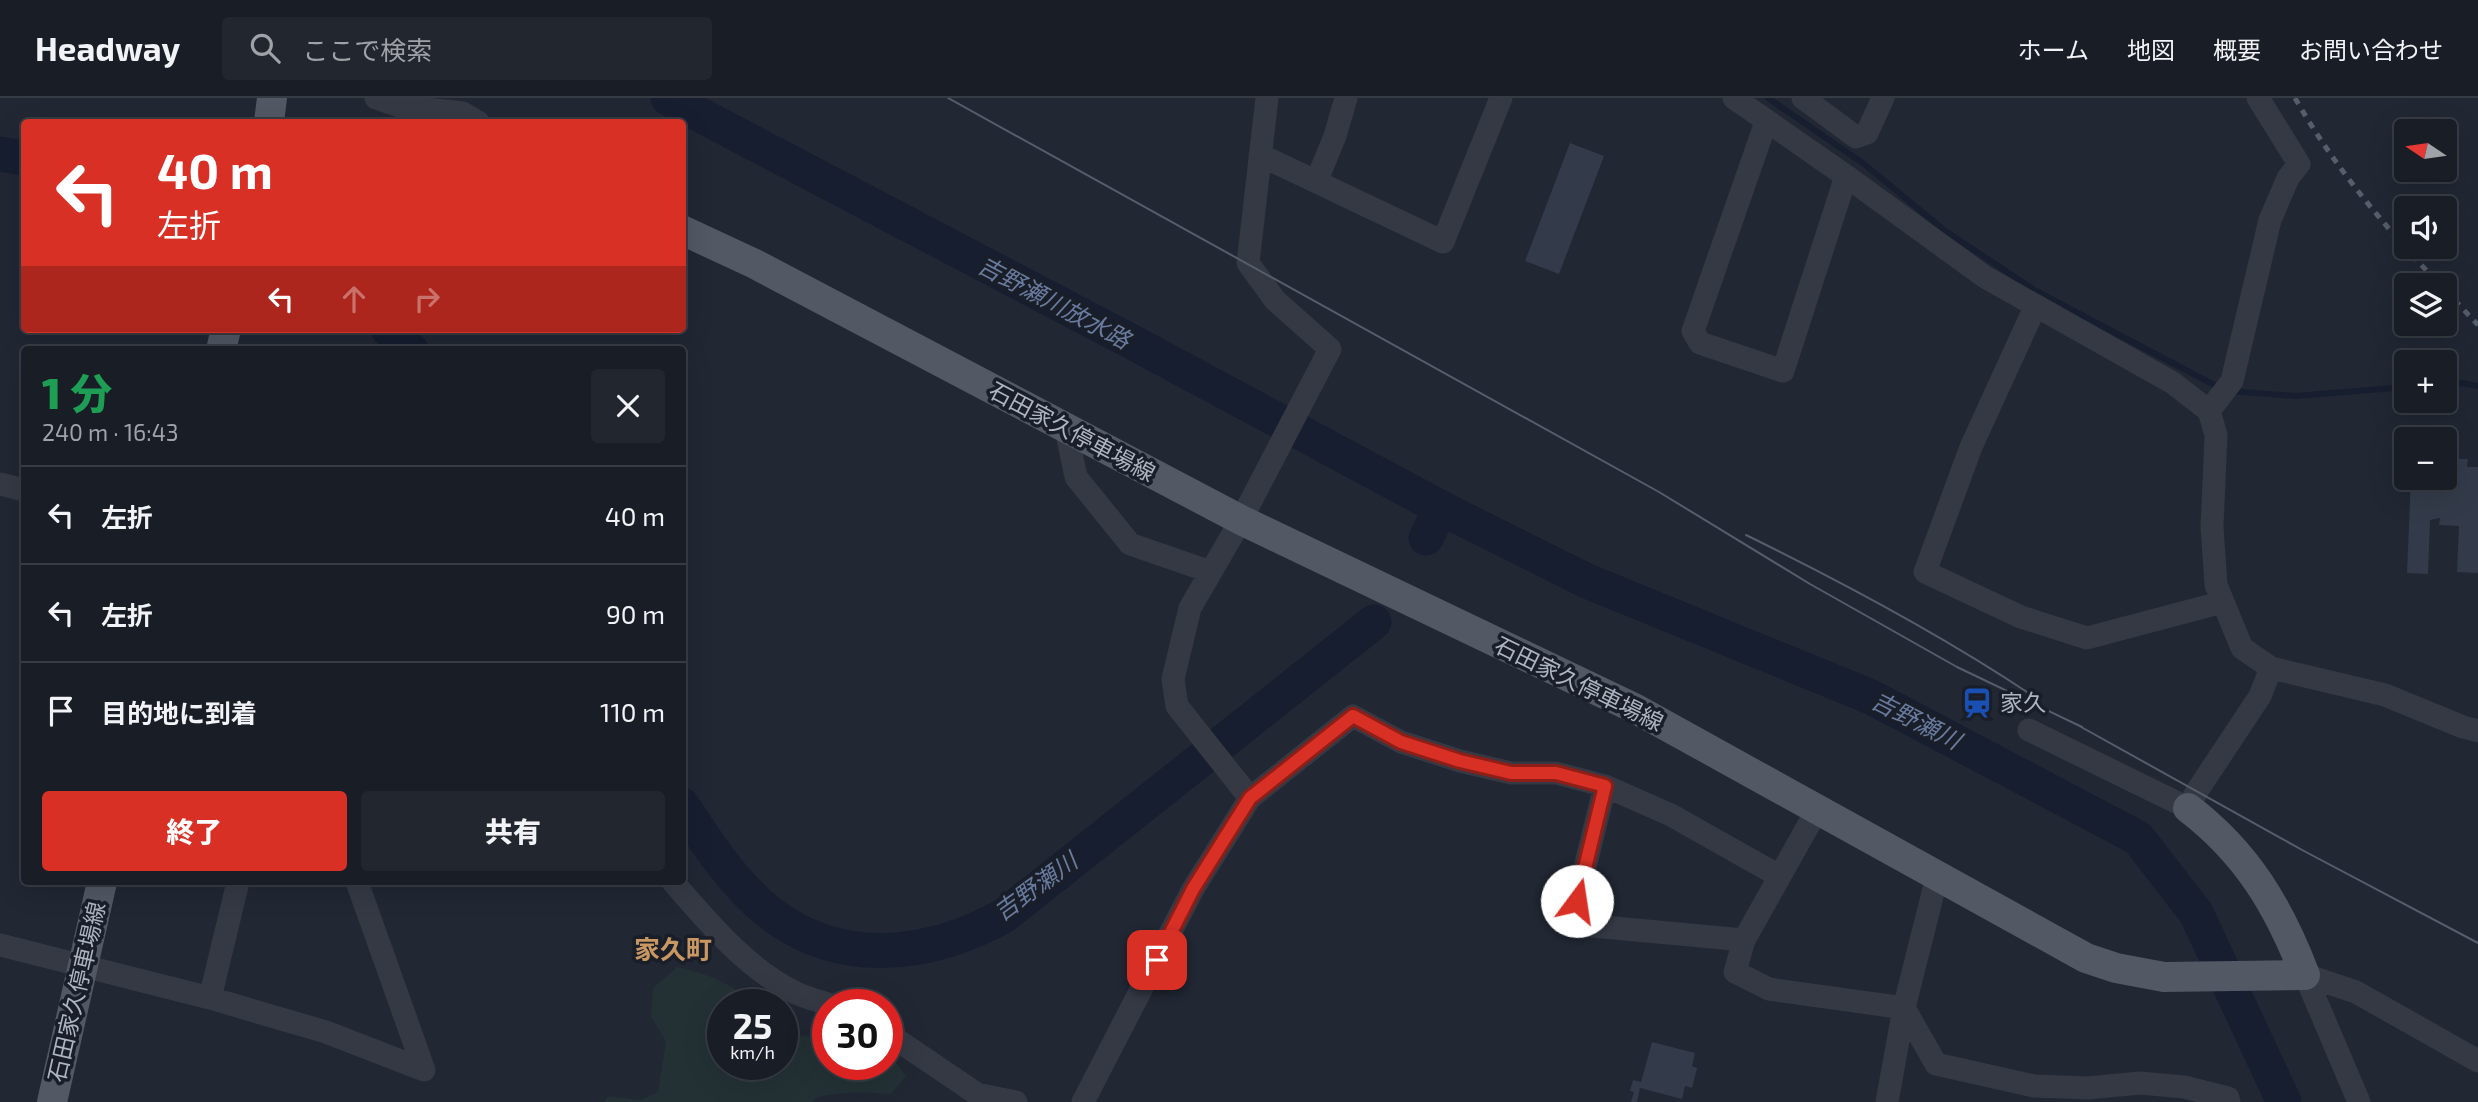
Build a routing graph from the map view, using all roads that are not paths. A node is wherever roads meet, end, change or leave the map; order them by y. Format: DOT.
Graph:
graph roads {
  1 [pos="272,98"];
  2 [pos="376,98"];
  3 [pos="1267,98"];
  4 [pos="1346,98"];
  5 [pos="1501,98"];
  6 [pos="1734,98"];
  7 [pos="1803,98"];
  8 [pos="1883,98"];
  9 [pos="2258,98"];
  10 [pos="269,119"];
  11 [pos="473,119"];
  12 [pos="1766,122"];
  13 [pos="1260,155"];
  14 [pos="1846,176"];
  15 [pos="1317,180"];
  16 [pos="686,232"];
  17 [pos="2035,307"];
  18 [pos="2220,396"];
  19 [pos="1066,429"];
  20 [pos="0,484"];
  21 [pos="21,489"];
  22 [pos="1241,520"];
  23 [pos="1211,572"];
  24 [pos="2223,602"];
  25 [pos="2271,668"];
  26 [pos="2029,730"];
  27 [pos="2478,731"];
  28 [pos="1605,786"];
  29 [pos="1250,798"];
  30 [pos="2188,808"];
  31 [pos="1817,810"];
  32 [pos="1779,876"];
  33 [pos="1937,877"];
  34 [pos="101,885"];
  35 [pos="237,885"];
  36 [pos="358,885"];
  37 [pos="676,885"];
  38 [pos="1744,940"];
  39 [pos="0,945"];
  40 [pos="83,966"];
  41 [pos="2305,975"];
  42 [pos="210,998"];
  43 [pos="812,998"];
  44 [pos="1904,1008"];
  45 [pos="903,1044"];
  46 [pos="2478,1061"];
  47 [pos="978,1098"];
  48 [pos="52,1102"];
  49 [pos="1016,1102"];
  50 [pos="1083,1102"];
  51 [pos="1887,1102"];
  52 [pos="2229,1102"];
  53 [pos="2359,1102"];
  1 -- 10 [label="main road"];
  2 -- 11 [label="street"];
  3 -- 13 [label="street"];
  4 -- 15 [label="street"];
  5 -- 15 [label="street"];
  6 -- 12 [label="street"];
  7 -- 8 [label="street"];
  9 -- 18 [label="street"];
  12 -- 14 [label="street"];
  12 -- 14 [label="street"];
  13 -- 15 [label="street"];
  13 -- 22 [label="street"];
  14 -- 17 [label="street"];
  16 -- 19 [label="main road, 石田家久停車場線"];
  17 -- 18 [label="street"];
  17 -- 24 [label="street"];
  18 -- 24 [label="street"];
  19 -- 22 [label="main road, 石田家久停車場線"];
  19 -- 23 [label="street"];
  20 -- 21 [label="street"];
  22 -- 23 [label="street"];
  22 -- 31 [label="main road, 石田家久停車場線"];
  23 -- 29 [label="street"];
  24 -- 25 [label="street"];
  25 -- 27 [label="street"];
  25 -- 30 [label="street"];
  26 -- 30 [label="street"];
  28 -- 29 [label="street"];
  28 -- 32 [label="street"];
  28 -- 38 [label="street"];
  29 -- 50 [label="street"];
  30 -- 41 [label="main road"];
  31 -- 32 [label="street"];
  31 -- 33 [label="main road, 石田家久停車場線"];
  32 -- 38 [label="street"];
  33 -- 41 [label="main road, 石田家久停車場線"];
  33 -- 44 [label="street"];
  34 -- 40 [label="main road, 石田家久停車場線"];
  35 -- 42 [label="street"];
  36 -- 42 [label="street"];
  37 -- 43 [label="street"];
  38 -- 44 [label="street"];
  39 -- 40 [label="street"];
  40 -- 42 [label="street"];
  40 -- 48 [label="main road, 石田家久停車場線"];
  41 -- 46 [label="street"];
  41 -- 53 [label="street"];
  44 -- 51 [label="street"];
  44 -- 52 [label="street"];
  45 -- 47 [label="street"];
  47 -- 49 [label="street"];
}
